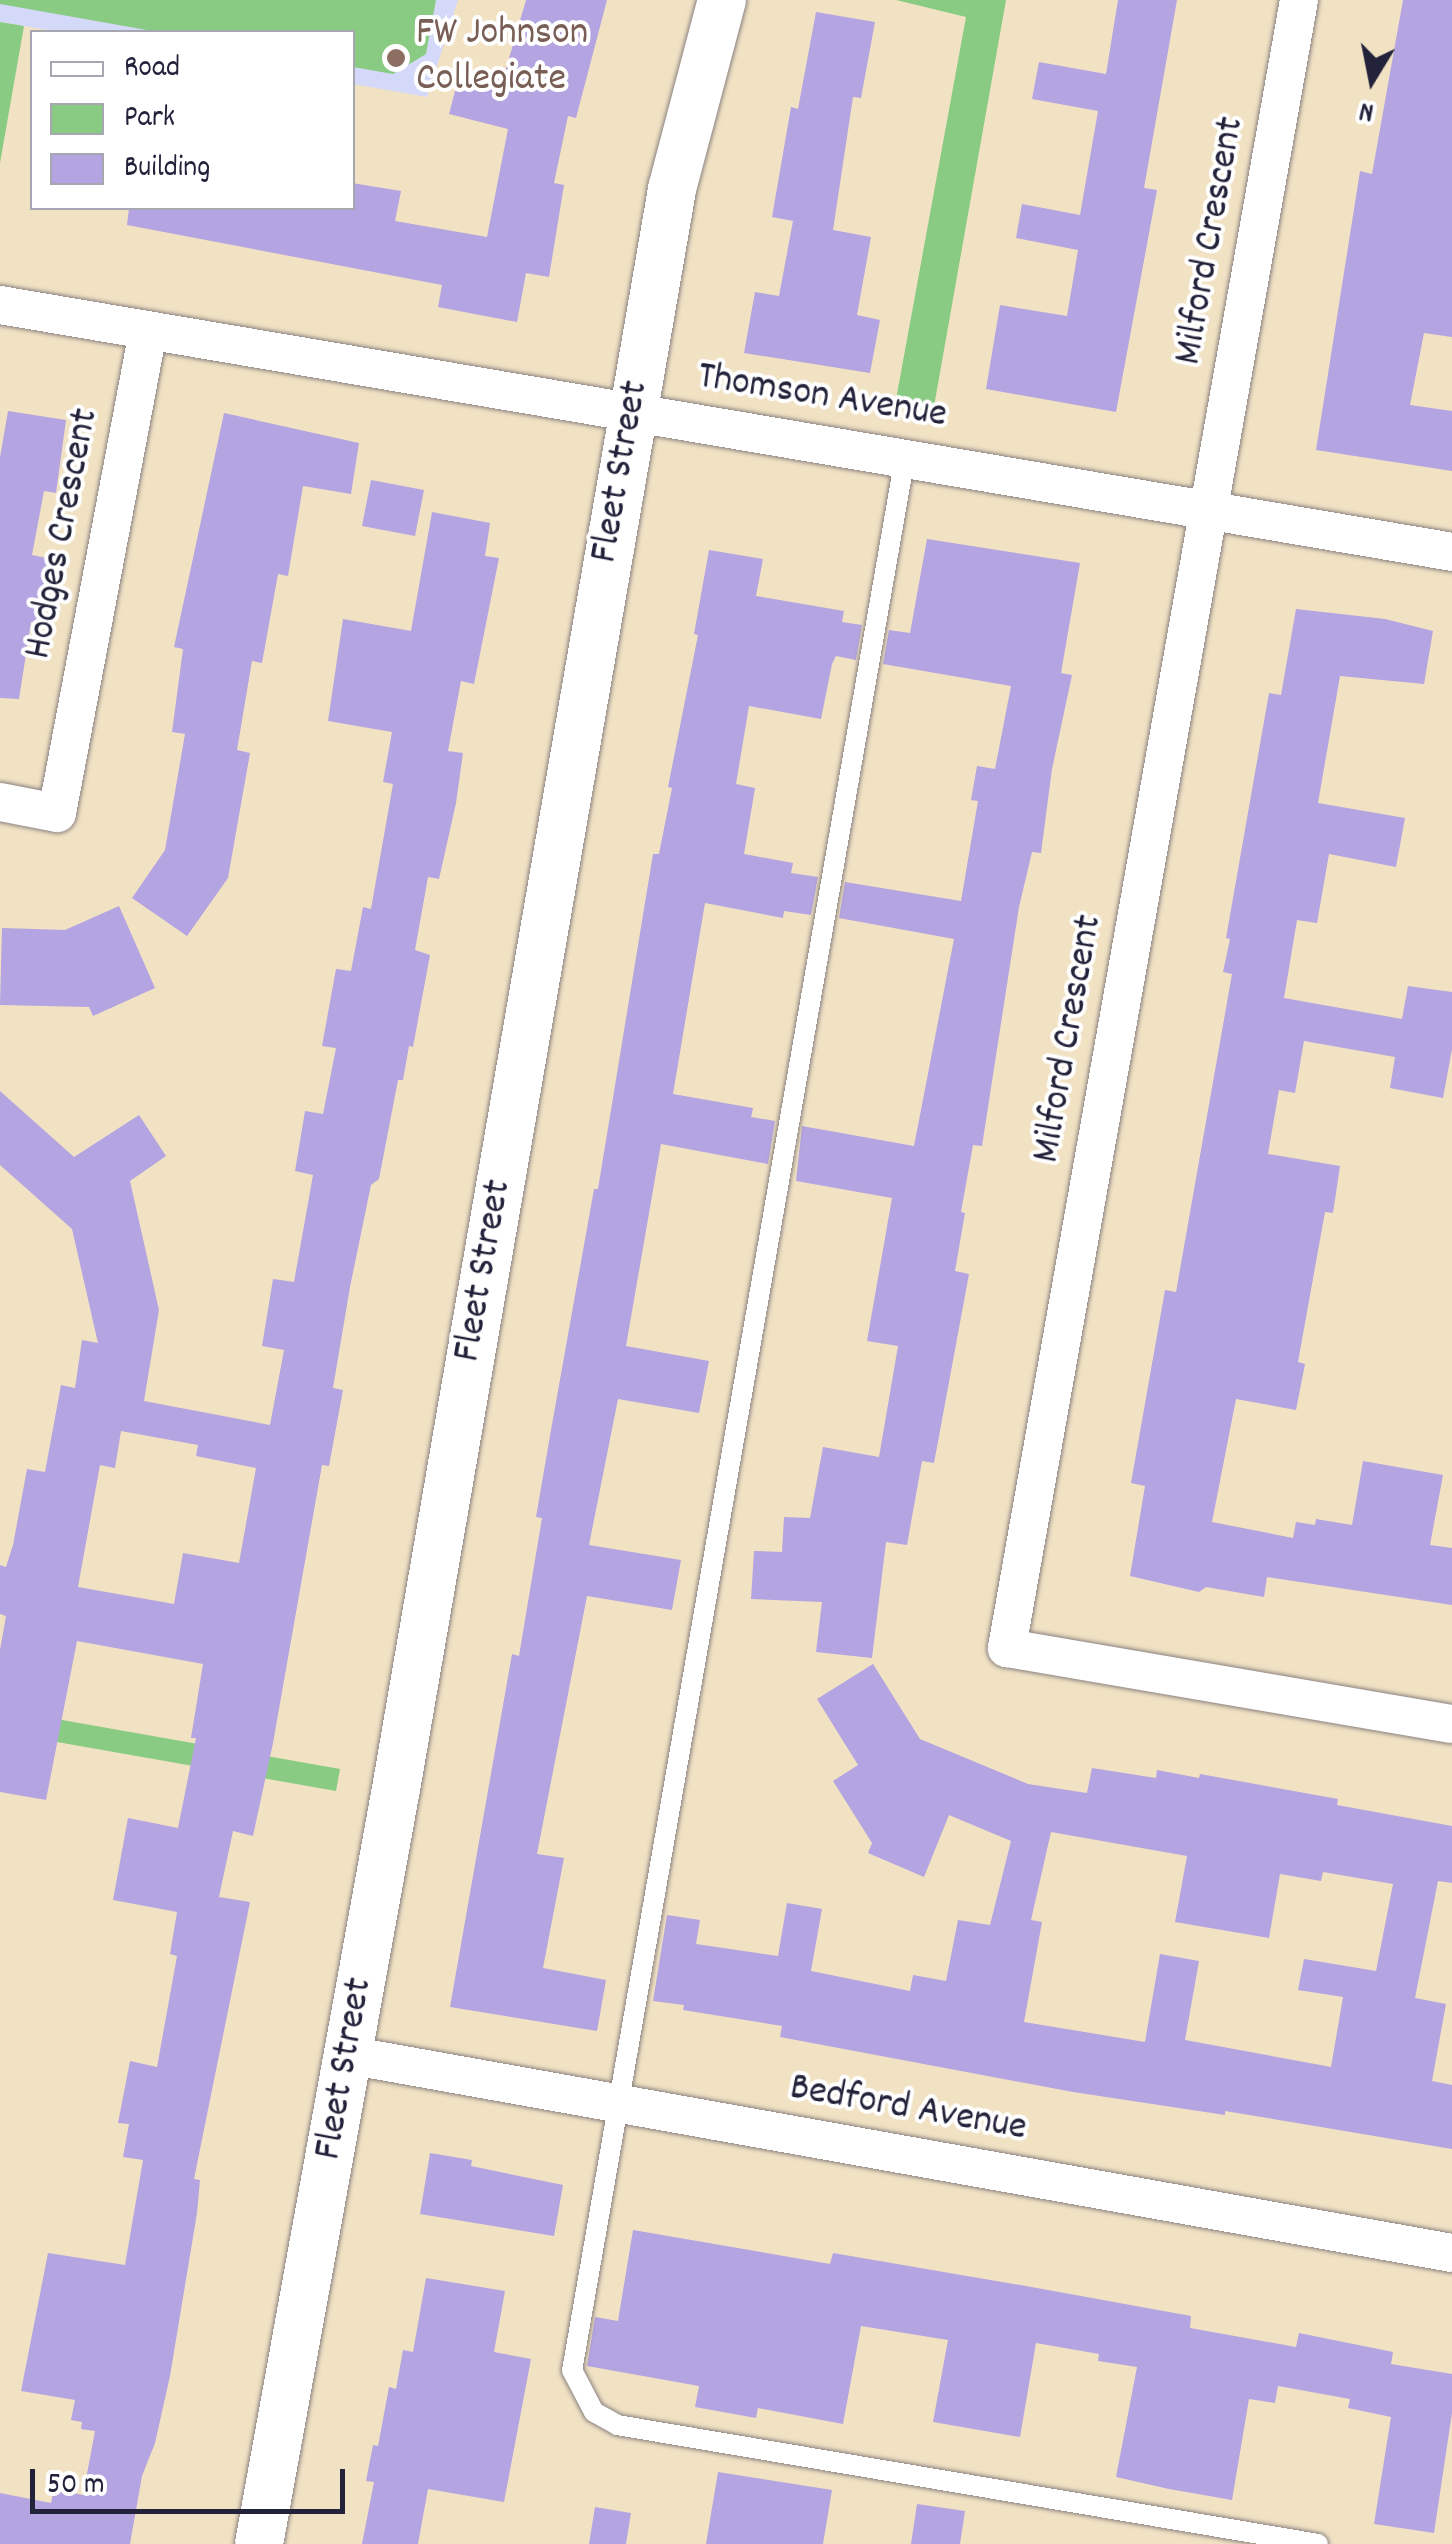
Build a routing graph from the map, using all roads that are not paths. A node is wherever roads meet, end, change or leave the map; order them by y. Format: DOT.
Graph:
graph roads {
  1 [pos="722,0"];
  2 [pos="1299,0"];
  3 [pos="0,305"];
  4 [pos="148,332"];
  5 [pos="632,412"];
  6 [pos="905,458"];
  7 [pos="1212,508"];
  8 [pos="1452,552"];
  9 [pos="0,802"];
  10 [pos="1452,1724"];
  11 [pos="348,2055"];
  12 [pos="615,2104"];
  13 [pos="1452,2254"];
  14 [pos="259,2544"];
  15 [pos="1318,2544"];
  1 -- 5 [label="street, Fleet Street"];
  2 -- 7 [label="street, Milford Crescent"];
  3 -- 4 [label="street, Thomson Avenue"];
  4 -- 5 [label="street, Thomson Avenue"];
  4 -- 9 [label="street, Hodges Crescent"];
  5 -- 6 [label="street, Thomson Avenue"];
  5 -- 11 [label="street, Fleet Street"];
  6 -- 7 [label="street, Thomson Avenue"];
  6 -- 12 [label="lane"];
  7 -- 8 [label="street, Thomson Avenue"];
  7 -- 10 [label="street, Milford Crescent"];
  11 -- 12 [label="street, Bedford Avenue"];
  11 -- 14 [label="street, Fleet Street"];
  12 -- 13 [label="street, Bedford Avenue"];
  12 -- 15 [label="lane"];
}
